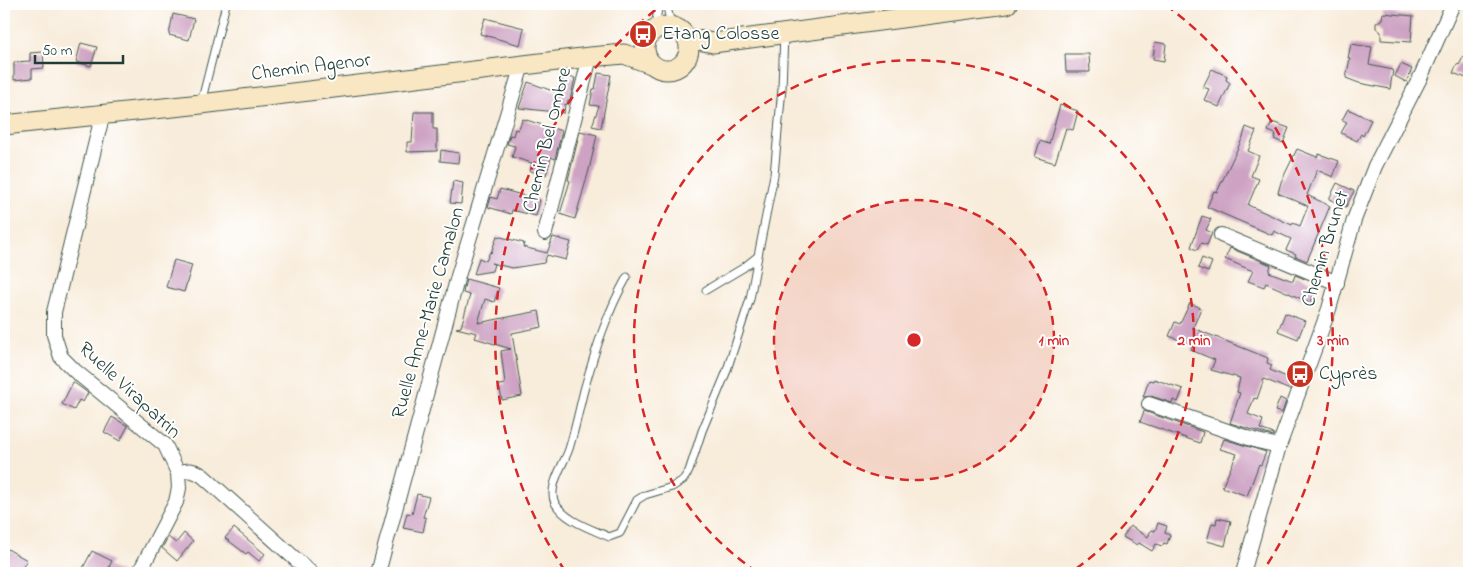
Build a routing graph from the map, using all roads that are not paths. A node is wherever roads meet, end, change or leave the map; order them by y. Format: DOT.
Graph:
graph roads {
  1 [pos="226,4"];
  2 [pos="659,4"];
  3 [pos="669,4"];
  4 [pos="1007,4"];
  5 [pos="1453,4"];
  6 [pos="784,34"];
  7 [pos="670,38"];
  8 [pos="624,54"];
  9 [pos="590,57"];
  10 [pos="651,64"];
  11 [pos="522,65"];
  12 [pos="201,104"];
  13 [pos="103,114"];
  14 [pos="4,125"];
  15 [pos="545,233"];
  16 [pos="1221,235"];
  17 [pos="758,256"];
  18 [pos="627,277"];
  19 [pos="1336,283"];
  20 [pos="706,290"];
  21 [pos="1149,404"];
  22 [pos="1279,446"];
  23 [pos="178,473"];
  24 [pos="139,573"];
  25 [pos="311,573"];
  26 [pos="378,573"];
  27 [pos="1243,573"];
  1 -- 12 [label="lane"];
  2 -- 7 [label="lane"];
  3 -- 7 [label="lane"];
  4 -- 6 [label="main road, Chemin Agenor"];
  5 -- 19 [label="street, Chemin Brunet"];
  6 -- 7 [label="main road, Chemin Agenor"];
  6 -- 17 [label="lane"];
  7 -- 8 [label="main road, Chemin Agenor"];
  7 -- 10 [label="main road"];
  7 -- 10 [label="main road, Chemin Agenor"];
  8 -- 9 [label="main road, Chemin Agenor"];
  8 -- 10 [label="main road, Chemin Agenor"];
  9 -- 11 [label="main road, Chemin Agenor"];
  9 -- 15 [label="street, Chemin Bel Ombre"];
  11 -- 12 [label="main road, Chemin Agenor"];
  11 -- 26 [label="street, Ruelle Anne-Marie Camalon"];
  12 -- 13 [label="main road, Chemin Agenor"];
  13 -- 14 [label="main road, Chemin Agenor"];
  13 -- 23 [label="street, Ruelle Virapatrin"];
  16 -- 19 [label="street"];
  17 -- 18 [label="lane"];
  17 -- 20 [label="lane"];
  19 -- 22 [label="street, Chemin Brunet"];
  21 -- 22 [label="street"];
  22 -- 27 [label="street, Chemin Brunet"];
  23 -- 24 [label="street, Ruelle Virapatrin"];
  23 -- 25 [label="street"];
}
